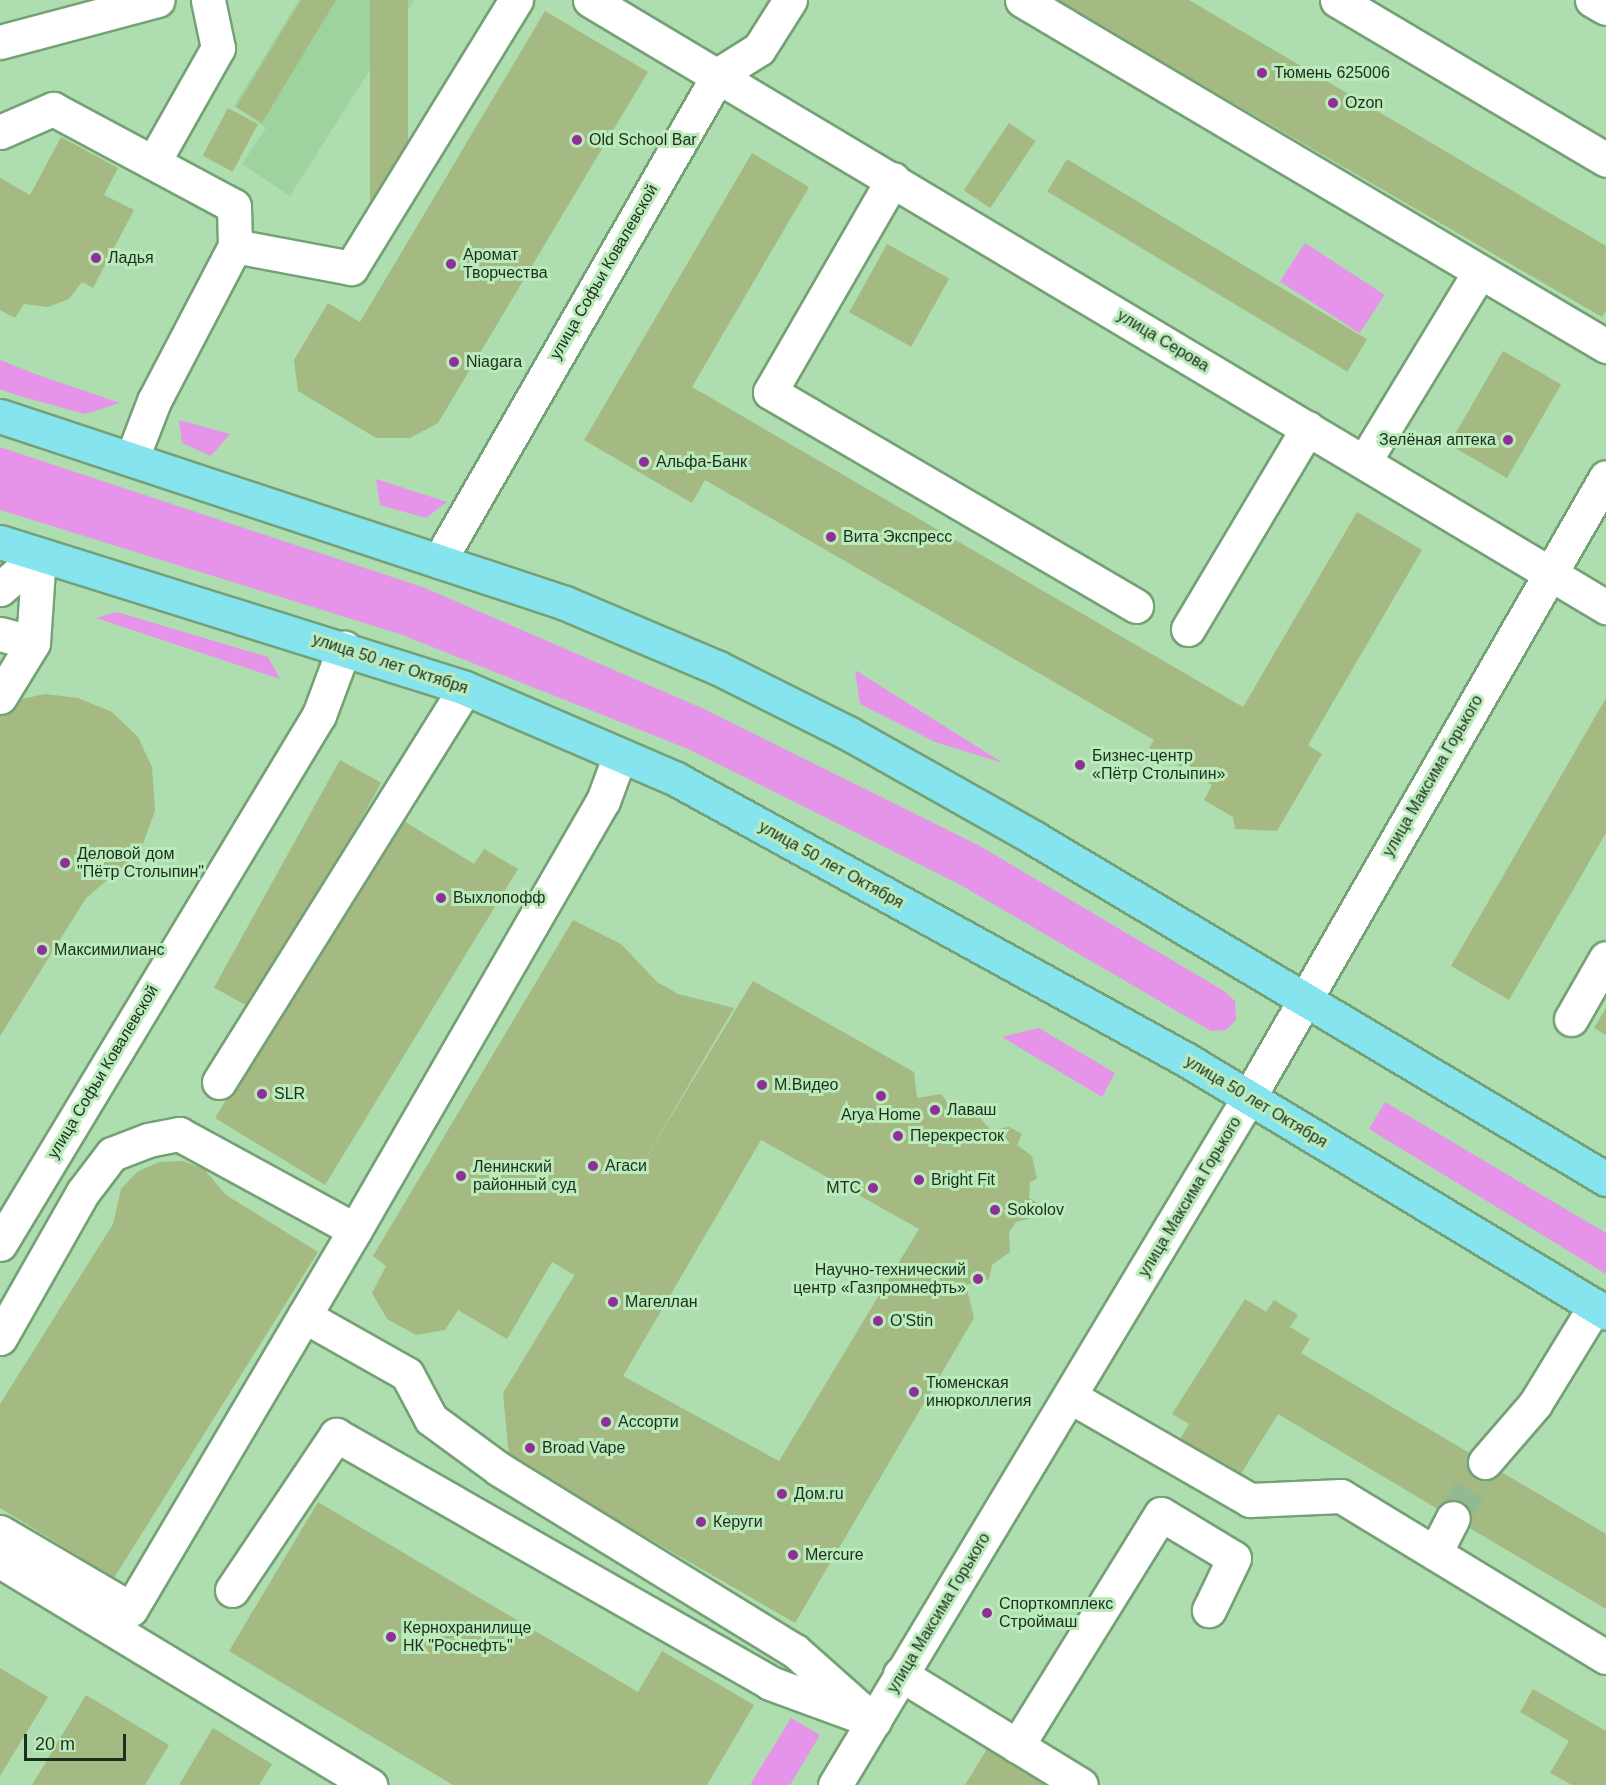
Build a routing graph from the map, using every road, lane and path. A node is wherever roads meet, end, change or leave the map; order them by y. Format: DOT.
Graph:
graph roads {
  1 [pos="158,0"];
  2 [pos="208,0"];
  3 [pos="516,0"];
  4 [pos="590,0"];
  5 [pos="790,0"];
  6 [pos="1022,0"];
  7 [pos="1337,0"];
  8 [pos="1593,0"];
  9 [pos="1606,8"];
  10 [pos="0,42"];
  11 [pos="719,74"];
  12 [pos="0,132"];
  13 [pos="1606,160"];
  14 [pos="154,161"];
  15 [pos="893,179"];
  16 [pos="235,246"];
  17 [pos="1479,273"];
  18 [pos="1606,346"];
  19 [pos="0,416"];
  20 [pos="1308,428"];
  21 [pos="132,458"];
  22 [pos="1364,462"];
  23 [pos="1606,477"];
  24 [pos="0,542"];
  25 [pos="39,555"];
  26 [pos="439,561"];
  27 [pos="1550,574"];
  28 [pos="0,588"];
  29 [pos="1136,606"];
  30 [pos="1606,607"];
  31 [pos="1188,629"];
  32 [pos="0,634"];
  33 [pos="33,643"];
  34 [pos="344,648"];
  35 [pos="465,688"];
  36 [pos="0,696"];
  37 [pos="620,755"];
  38 [pos="1606,958"];
  39 [pos="1303,1001"];
  40 [pos="1571,1019"];
  41 [pos="219,1082"];
  42 [pos="1249,1097"];
  43 [pos="1606,1179"];
  44 [pos="355,1230"];
  45 [pos="0,1244"];
  46 [pos="1600,1310"];
  47 [pos="304,1316"];
  48 [pos="0,1338"];
  49 [pos="1071,1397"];
  50 [pos="1485,1462"];
  51 [pos="1453,1518"];
  52 [pos="0,1532"];
  53 [pos="1435,1553"];
  54 [pos="0,1561"];
  55 [pos="232,1590"];
  56 [pos="1209,1610"];
  57 [pos="1606,1657"];
  58 [pos="900,1674"];
  59 [pos="874,1721"];
  60 [pos="1017,1746"];
  61 [pos="370,1785"];
  62 [pos="835,1785"];
  63 [pos="1081,1785"];
  1 -- 10 [label="street"];
  2 -- 14 [label="street"];
  3 -- 16 [label="street"];
  4 -- 11 [label="street, улица Серова"];
  5 -- 11 [label="street, улица Софьи Ковалевской"];
  6 -- 17 [label="street"];
  7 -- 13 [label="street"];
  8 -- 9 [label="street"];
  11 -- 15 [label="street, улица Серова"];
  11 -- 26 [label="street, улица Софьи Ковалевской"];
  12 -- 14 [label="street"];
  14 -- 16 [label="street"];
  15 -- 20 [label="street, улица Серова"];
  15 -- 29 [label="street"];
  16 -- 21 [label="street"];
  17 -- 18 [label="street"];
  17 -- 22 [label="street"];
  19 -- 21 [label="main road"];
  20 -- 22 [label="street, улица Серова"];
  20 -- 31 [label="street"];
  21 -- 26 [label="main road"];
  22 -- 27 [label="street, улица Серова"];
  23 -- 27 [label="street, улица Максима Горького"];
  24 -- 25 [label="main road, улица 50 лет Октября"];
  25 -- 28 [label="street"];
  25 -- 33 [label="street"];
  25 -- 34 [label="main road, улица 50 лет Октября"];
  26 -- 39 [label="main road"];
  27 -- 30 [label="street, улица Серова"];
  27 -- 39 [label="street, улица Максима Горького"];
  32 -- 33 [label="street"];
  33 -- 36 [label="street"];
  34 -- 35 [label="main road, улица 50 лет Октября"];
  34 -- 45 [label="street, улица Софьи Ковалевской"];
  35 -- 37 [label="main road, улица 50 лет Октября"];
  35 -- 41 [label="street"];
  37 -- 42 [label="main road, улица 50 лет Октября"];
  37 -- 44 [label="street"];
  38 -- 40 [label="street"];
  39 -- 42 [label="street, улица Максима Горького"];
  39 -- 43 [label="main road"];
  42 -- 46 [label="main road, улица 50 лет Октября"];
  42 -- 49 [label="street, улица Максима Горького"];
  44 -- 47 [label="street"];
  44 -- 48 [label="street"];
  46 -- 50 [label="street"];
  47 -- 52 [label="street"];
  47 -- 59 [label="street"];
  49 -- 53 [label="street"];
  49 -- 58 [label="street, улица Максима Горького"];
  51 -- 53 [label="street"];
  53 -- 57 [label="street"];
  54 -- 61 [label="street"];
  55 -- 59 [label="street"];
  56 -- 60 [label="street"];
  58 -- 59 [label="street, улица Максима Горького"];
  58 -- 60 [label="street"];
  59 -- 62 [label="street, улица Максима Горького"];
  60 -- 63 [label="street"];
}
